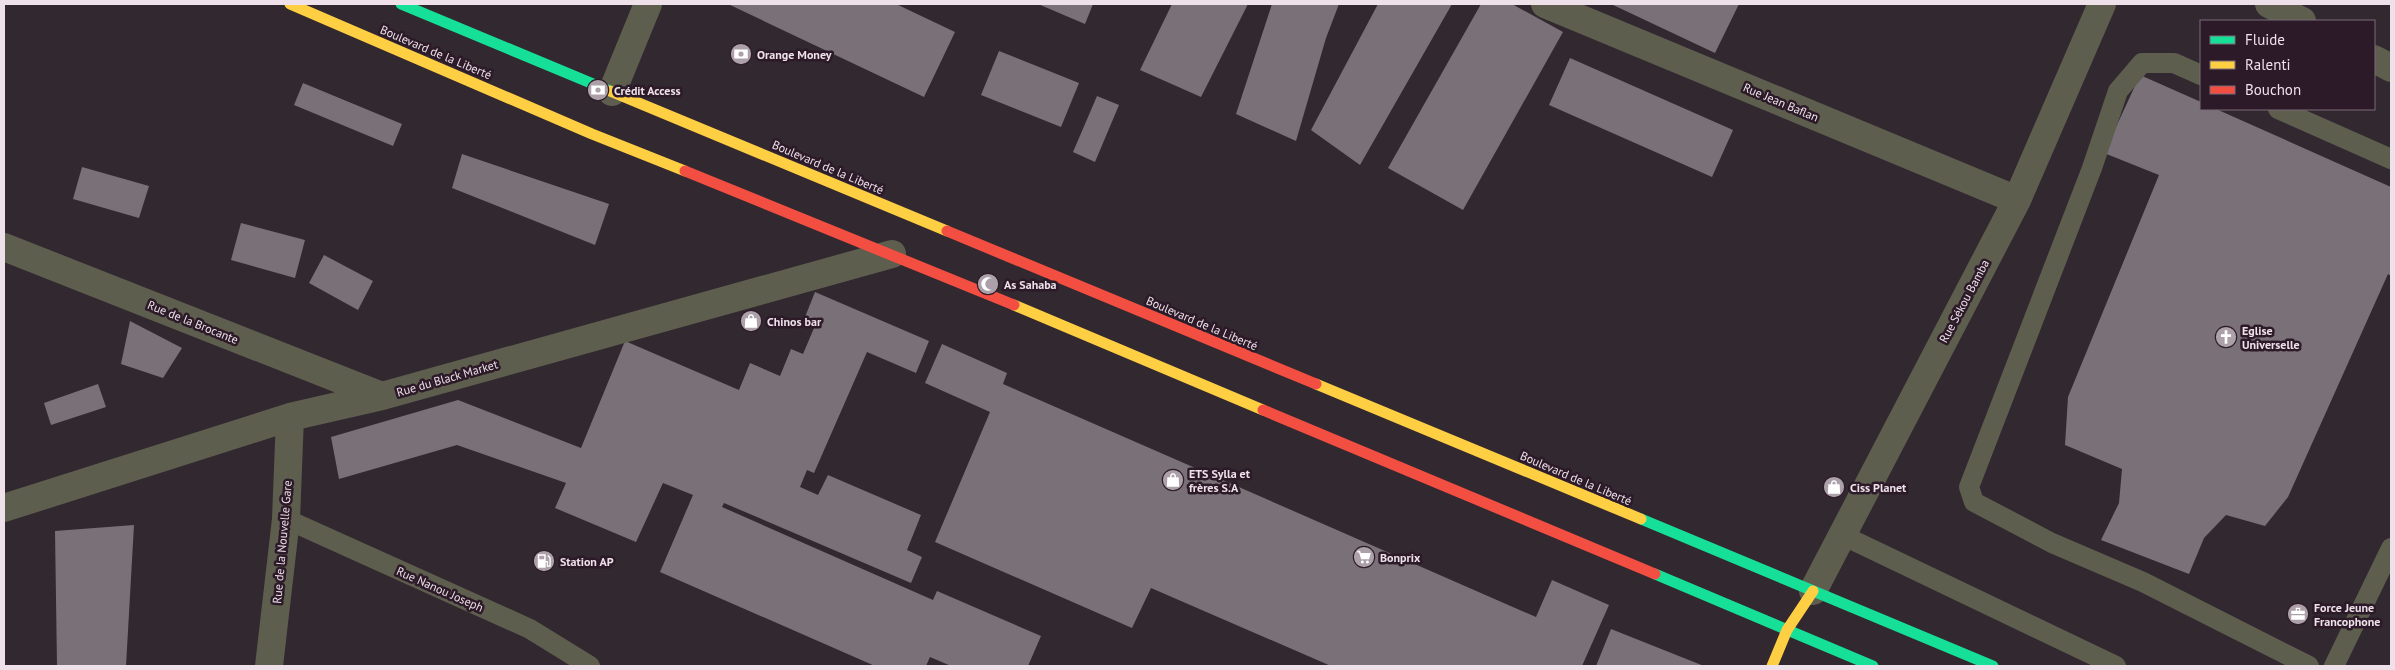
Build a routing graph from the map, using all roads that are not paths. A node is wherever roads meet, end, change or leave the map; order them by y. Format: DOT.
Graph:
graph roads {
  1 [pos="290,4"];
  2 [pos="401,4"];
  3 [pos="648,4"];
  4 [pos="1545,4"];
  5 [pos="2102,4"];
  6 [pos="2269,4"];
  7 [pos="2300,20"];
  8 [pos="2375,60"];
  9 [pos="2391,68"];
  10 [pos="2200,75"];
  11 [pos="612,92"];
  12 [pos="2280,110"];
  13 [pos="2391,159"];
  14 [pos="2016,200"];
  15 [pos="4,247"];
  16 [pos="892,254"];
  17 [pos="382,396"];
  18 [pos="290,417"];
  19 [pos="4,508"];
  20 [pos="286,519"];
  21 [pos="1842,535"];
  22 [pos="2391,548"];
  23 [pos="1813,591"];
  24 [pos="1787,630"];
  25 [pos="269,666"];
  26 [pos="590,666"];
  27 [pos="1772,666"];
  28 [pos="1873,666"];
  29 [pos="1993,666"];
  30 [pos="2116,666"];
  31 [pos="2309,666"];
  32 [pos="2334,666"];
  1 -- 16 [label="street, Boulevard de la Liberté"];
  2 -- 11 [label="street, Boulevard de la Liberté"];
  3 -- 11 [label="street"];
  4 -- 14 [label="street, Rue Jean Baflan"];
  5 -- 14 [label="street, Rue Sékou Bamba"];
  6 -- 7 [label="street"];
  8 -- 9 [label="street"];
  10 -- 31 [label="lane"];
  11 -- 23 [label="street, Boulevard de la Liberté"];
  12 -- 13 [label="lane"];
  14 -- 21 [label="street, Rue Sékou Bamba"];
  15 -- 17 [label="street, Rue de la Brocante"];
  16 -- 17 [label="street, Rue du Black Market"];
  16 -- 24 [label="street, Boulevard de la Liberté"];
  17 -- 18 [label="street, Rue du Black Market"];
  18 -- 19 [label="street, Rue du Black Market"];
  18 -- 20 [label="street, Rue de la Nouvelle Gare"];
  20 -- 25 [label="street, Rue de la Nouvelle Gare"];
  20 -- 26 [label="lane, Rue Nanou Joseph"];
  21 -- 23 [label="street, Rue Sékou Bamba"];
  21 -- 30 [label="lane"];
  22 -- 32 [label="lane"];
  23 -- 24 [label="street"];
  23 -- 29 [label="street, Boulevard de la Liberté"];
  24 -- 27 [label="street"];
  24 -- 28 [label="street, Boulevard de la Liberté"];
}
